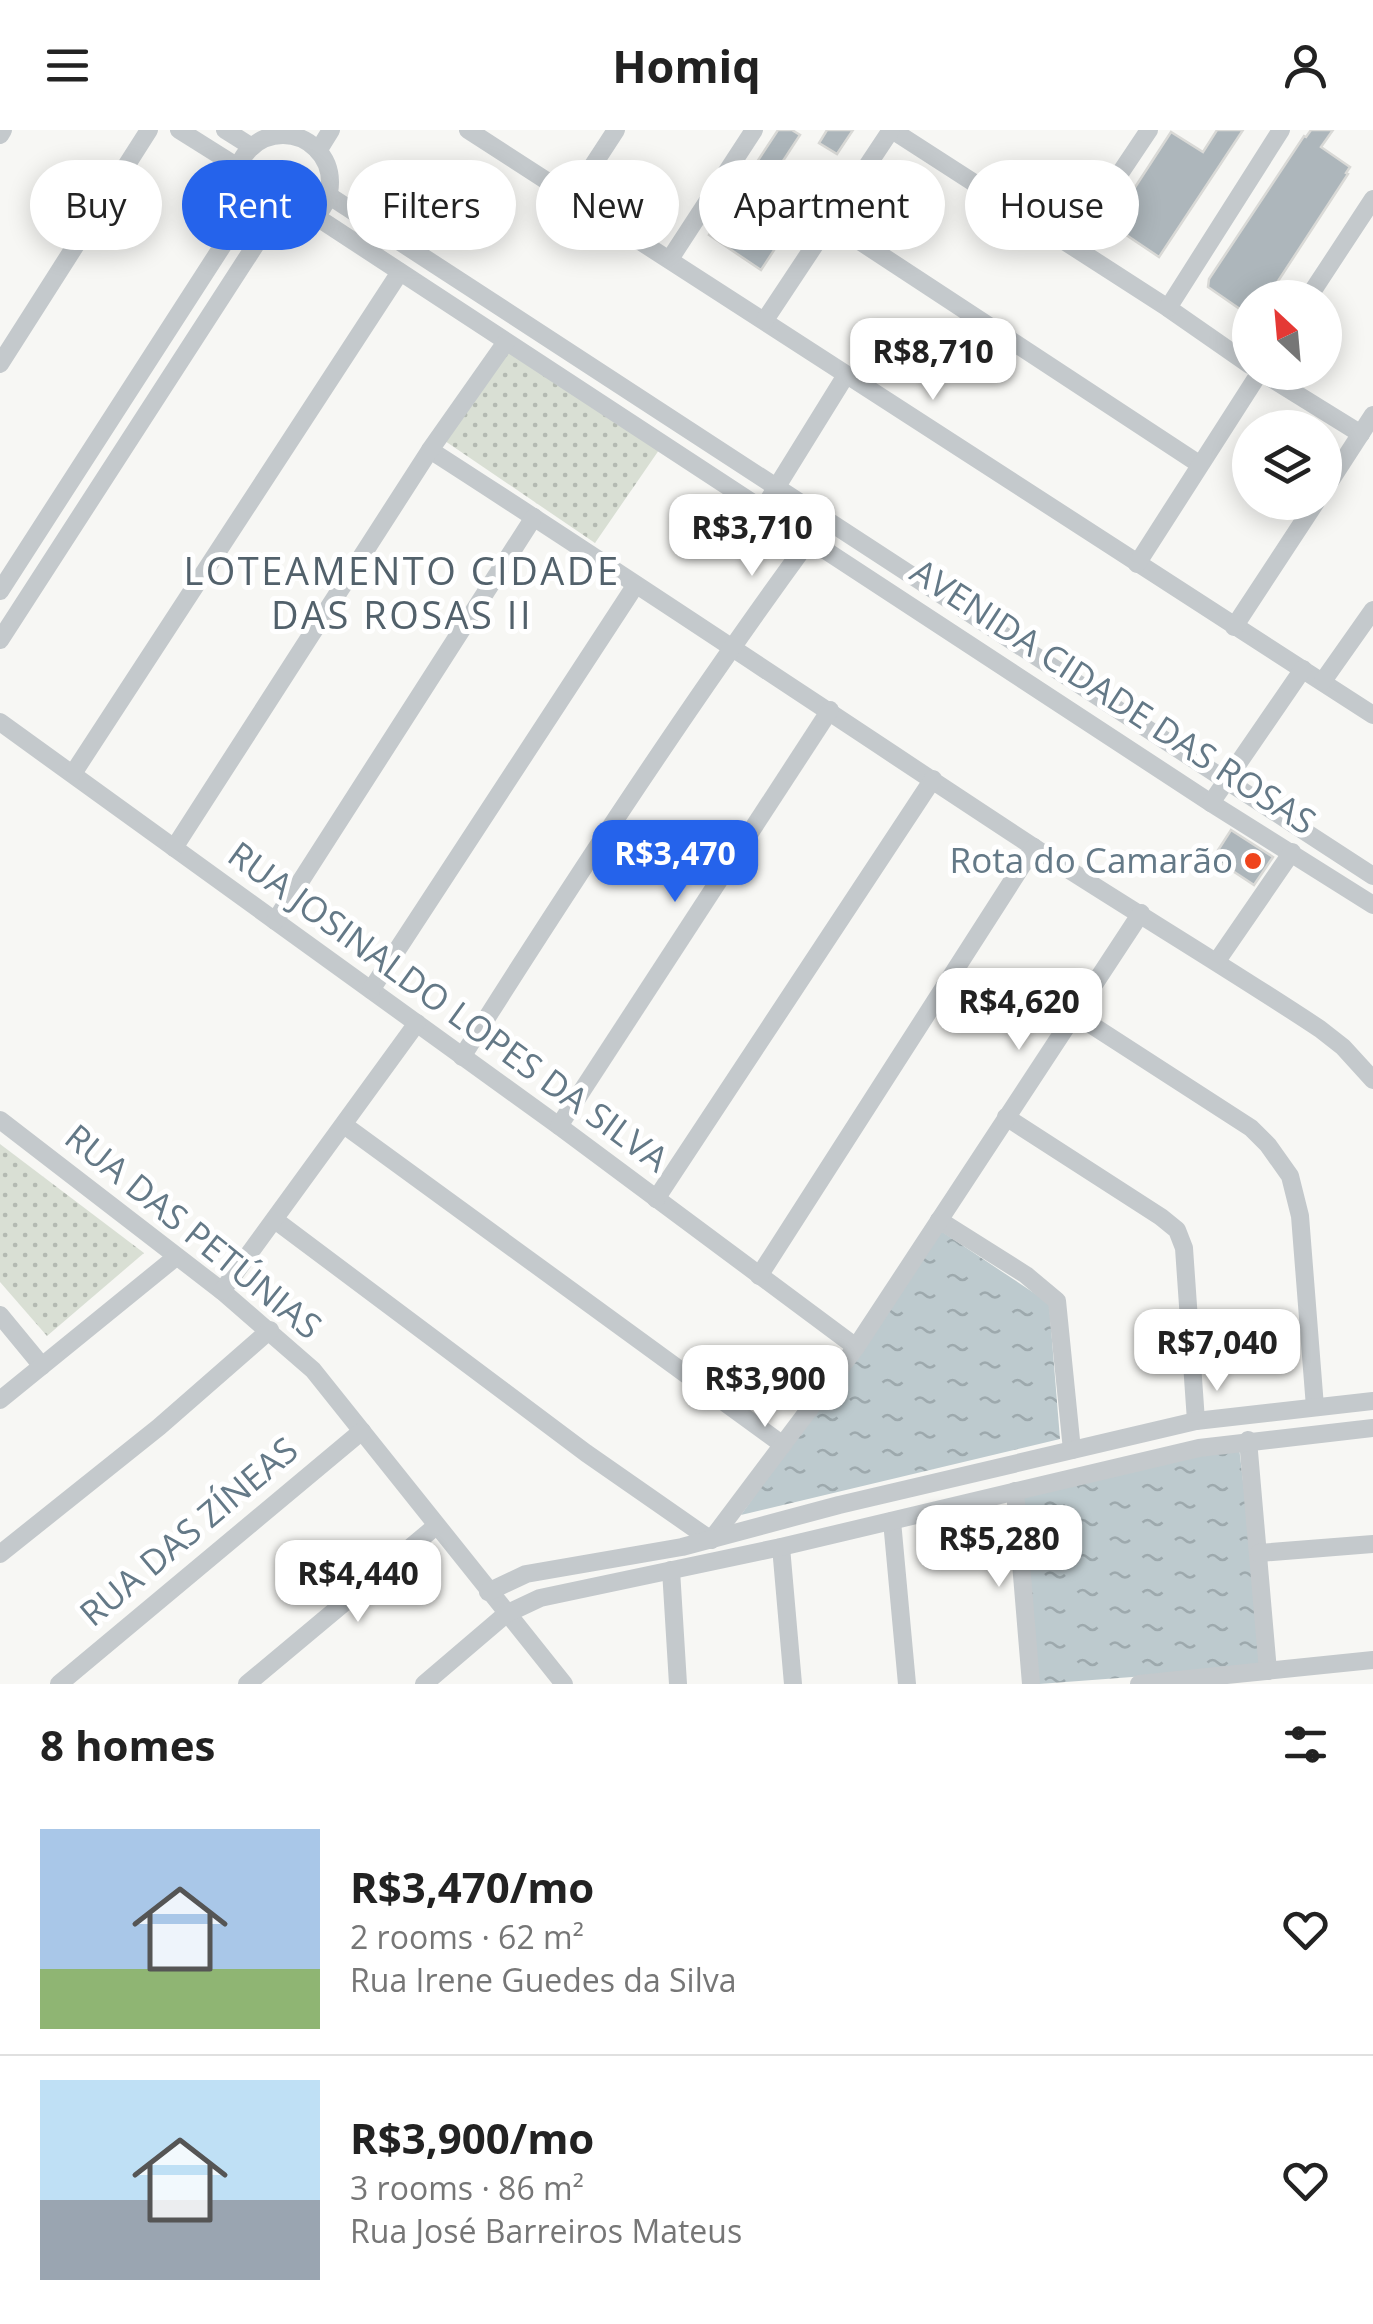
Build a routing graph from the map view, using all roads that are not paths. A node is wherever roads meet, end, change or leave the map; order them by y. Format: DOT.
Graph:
graph roads {
  1 [pos="148,130"];
  2 [pos="179,130"];
  3 [pos="225,130"];
  4 [pos="331,130"];
  5 [pos="468,130"];
  6 [pos="616,130"];
  7 [pos="754,130"];
  8 [pos="892,130"];
  9 [pos="1149,130"];
  10 [pos="1281,130"];
  11 [pos="299,134"];
  12 [pos="252,148"];
  13 [pos="318,151"];
  14 [pos="227,160"];
  15 [pos="243,160"];
  16 [pos="596,160"];
  17 [pos="871,160"];
  18 [pos="1129,160"];
  19 [pos="536,173"];
  20 [pos="965,177"];
  21 [pos="328,195"];
  22 [pos="1373,199"];
  23 [pos="327,224"];
  24 [pos="220,250"];
  25 [pos="252,250"];
  26 [pos="656,250"];
  27 [pos="810,250"];
  28 [pos="873,250"];
  29 [pos="1080,250"];
  30 [pos="670,259"];
  31 [pos="400,272"];
  32 [pos="1320,280"];
  33 [pos="1168,308"];
  34 [pos="765,320"];
  35 [pos="506,342"];
  36 [pos="1232,352"];
  37 [pos="0,364"];
  38 [pos="846,374"];
  39 [pos="1248,390"];
  40 [pos="1289,390"];
  41 [pos="1373,415"];
  42 [pos="1361,434"];
  43 [pos="430,450"];
  44 [pos="1342,463"];
  45 [pos="1199,464"];
  46 [pos="778,486"];
  47 [pos="762,508"];
  48 [pos="534,517"];
  49 [pos="1304,520"];
  50 [pos="810,539"];
  51 [pos="1137,564"];
  52 [pos="634,586"];
  53 [pos="0,591"];
  54 [pos="1373,610"];
  55 [pos="1234,627"];
  56 [pos="0,640"];
  57 [pos="732,646"];
  58 [pos="1303,668"];
  59 [pos="1323,681"];
  60 [pos="830,710"];
  61 [pos="1373,715"];
  62 [pos="0,722"];
  63 [pos="74,772"];
  64 [pos="933,779"];
  65 [pos="1226,780"];
  66 [pos="1211,803"];
  67 [pos="1034,847"];
  68 [pos="174,848"];
  69 [pos="1292,852"];
  70 [pos="1373,876"];
  71 [pos="1373,905"];
  72 [pos="1141,913"];
  73 [pos="276,921"];
  74 [pos="1218,961"];
  75 [pos="371,990"];
  76 [pos="1073,1013"];
  77 [pos="416,1023"];
  78 [pos="462,1056"];
  79 [pos="1373,1080"];
  80 [pos="1006,1117"];
  81 [pos="0,1120"];
  82 [pos="344,1125"];
  83 [pos="558,1126"];
  84 [pos="656,1198"];
  85 [pos="274,1220"];
  86 [pos="939,1220"];
  87 [pos="176,1256"];
  88 [pos="758,1276"];
  89 [pos="222,1291"];
  90 [pos="0,1314"];
  91 [pos="270,1330"];
  92 [pos="856,1347"];
  93 [pos="42,1366"];
  94 [pos="0,1400"];
  95 [pos="1373,1401"];
  96 [pos="1315,1407"];
  97 [pos="1196,1421"];
  98 [pos="1373,1428"];
  99 [pos="362,1431"];
  100 [pos="1248,1440"];
  101 [pos="783,1445"];
  102 [pos="1072,1450"];
  103 [pos="1015,1492"];
  104 [pos="892,1520"];
  105 [pos="436,1526"];
  106 [pos="711,1540"];
  107 [pos="1373,1544"];
  108 [pos="781,1547"];
  109 [pos="1259,1552"];
  110 [pos="0,1554"];
  111 [pos="714,1561"];
  112 [pos="671,1570"];
  113 [pos="488,1592"];
  114 [pos="506,1614"];
  115 [pos="1373,1660"];
  116 [pos="1268,1671"];
  117 [pos="59,1684"];
  118 [pos="247,1684"];
  119 [pos="424,1684"];
  120 [pos="564,1684"];
  121 [pos="678,1684"];
  122 [pos="793,1684"];
  123 [pos="907,1684"];
  124 [pos="1030,1684"];
  125 [pos="1139,1684"];
  1 -- 37 [label="street"];
  2 -- 14 [label="street"];
  3 -- 12 [label="street"];
  4 -- 13 [label="street"];
  5 -- 19 [label="street"];
  6 -- 16 [label="street"];
  7 -- 30 [label="street"];
  8 -- 17 [label="street"];
  8 -- 20 [label="street"];
  9 -- 18 [label="street"];
  10 -- 33 [label="street"];
  11 -- 12 [label="street"];
  11 -- 13 [label="street"];
  12 -- 15 [label="street"];
  13 -- 21 [label="street"];
  21 -- 46 [label="street, AVENIDA CIDADE DAS ROSAS"];
  22 -- 32 [label="street"];
  23 -- 31 [label="street, AVENIDA CIDADE DAS ROSAS"];
  24 -- 53 [label="street"];
  25 -- 56 [label="street"];
  26 -- 30 [label="street"];
  27 -- 34 [label="street"];
  28 -- 45 [label="street"];
  29 -- 33 [label="street"];
  30 -- 34 [label="street"];
  31 -- 35 [label="street, AVENIDA CIDADE DAS ROSAS"];
  31 -- 63 [label="street"];
  33 -- 36 [label="street"];
  34 -- 38 [label="street"];
  35 -- 43 [label="street"];
  35 -- 47 [label="street, AVENIDA CIDADE DAS ROSAS"];
  38 -- 46 [label="street"];
  38 -- 51 [label="street"];
  39 -- 45 [label="street"];
  40 -- 42 [label="street"];
  41 -- 42 [label="street"];
  42 -- 44 [label="street"];
  43 -- 48 [label="street"];
  43 -- 68 [label="street"];
  45 -- 51 [label="street"];
  46 -- 47 [label="street"];
  46 -- 65 [label="street, AVENIDA CIDADE DAS ROSAS"];
  47 -- 50 [label="street, AVENIDA CIDADE DAS ROSAS"];
  48 -- 52 [label="street"];
  48 -- 73 [label="street"];
  49 -- 55 [label="street"];
  50 -- 57 [label="street"];
  50 -- 66 [label="street, AVENIDA CIDADE DAS ROSAS"];
  51 -- 55 [label="street"];
  52 -- 57 [label="street"];
  52 -- 75 [label="street"];
  54 -- 59 [label="street"];
  55 -- 58 [label="street"];
  57 -- 60 [label="street"];
  57 -- 78 [label="street"];
  58 -- 59 [label="street"];
  58 -- 65 [label="street"];
  59 -- 61 [label="street"];
  60 -- 64 [label="street"];
  60 -- 83 [label="street"];
  62 -- 63 [label="street, RUA JOSINALDO LOPES DA SILVA"];
  63 -- 68 [label="street, RUA JOSINALDO LOPES DA SILVA"];
  64 -- 67 [label="street"];
  64 -- 84 [label="street"];
  65 -- 66 [label="street"];
  65 -- 70 [label="street, AVENIDA CIDADE DAS ROSAS"];
  66 -- 69 [label="street, AVENIDA CIDADE DAS ROSAS"];
  67 -- 72 [label="street"];
  67 -- 88 [label="street"];
  68 -- 73 [label="street, RUA JOSINALDO LOPES DA SILVA"];
  69 -- 71 [label="street, AVENIDA CIDADE DAS ROSAS"];
  69 -- 74 [label="street"];
  72 -- 74 [label="street"];
  72 -- 76 [label="street"];
  73 -- 75 [label="street, RUA JOSINALDO LOPES DA SILVA"];
  74 -- 79 [label="street"];
  75 -- 77 [label="street, RUA JOSINALDO LOPES DA SILVA"];
  76 -- 80 [label="street"];
  76 -- 96 [label="street"];
  77 -- 78 [label="street, RUA JOSINALDO LOPES DA SILVA"];
  77 -- 82 [label="street"];
  78 -- 83 [label="street, RUA JOSINALDO LOPES DA SILVA"];
  80 -- 86 [label="street"];
  80 -- 97 [label="street"];
  81 -- 87 [label="street, RUA DAS PETÚNIAS"];
  82 -- 85 [label="street"];
  82 -- 101 [label="street"];
  83 -- 84 [label="street, RUA JOSINALDO LOPES DA SILVA"];
  84 -- 88 [label="street, RUA JOSINALDO LOPES DA SILVA"];
  85 -- 89 [label="street"];
  85 -- 106 [label="street"];
  86 -- 92 [label="street"];
  86 -- 102 [label="street"];
  87 -- 89 [label="street, RUA DAS PETÚNIAS"];
  87 -- 93 [label="street"];
  88 -- 92 [label="street, RUA JOSINALDO LOPES DA SILVA"];
  89 -- 91 [label="street, RUA DAS PETÚNIAS"];
  90 -- 93 [label="street"];
  91 -- 99 [label="street, RUA DAS PETÚNIAS"];
  91 -- 110 [label="street"];
  92 -- 101 [label="street"];
  93 -- 94 [label="street"];
  95 -- 96 [label="street"];
  96 -- 97 [label="street"];
  97 -- 102 [label="street"];
  98 -- 100 [label="street"];
  99 -- 105 [label="street, RUA DAS PETÚNIAS"];
  99 -- 117 [label="street, RUA DAS ZÍNEAS"];
  100 -- 103 [label="street"];
  100 -- 109 [label="street"];
  101 -- 106 [label="street"];
  102 -- 106 [label="street"];
  103 -- 104 [label="street"];
  103 -- 124 [label="street"];
  104 -- 108 [label="street"];
  104 -- 123 [label="street"];
  105 -- 113 [label="street, RUA DAS PETÚNIAS"];
  105 -- 118 [label="street"];
  106 -- 111 [label="street"];
  106 -- 113 [label="street"];
  107 -- 109 [label="street"];
  108 -- 111 [label="street"];
  108 -- 122 [label="street"];
  109 -- 116 [label="street"];
  111 -- 112 [label="street"];
  112 -- 114 [label="street"];
  112 -- 121 [label="street"];
  113 -- 114 [label="street, RUA DAS PETÚNIAS"];
  114 -- 119 [label="street"];
  114 -- 120 [label="street, RUA DAS PETÚNIAS"];
  115 -- 116 [label="street"];
  116 -- 125 [label="street"];
}
